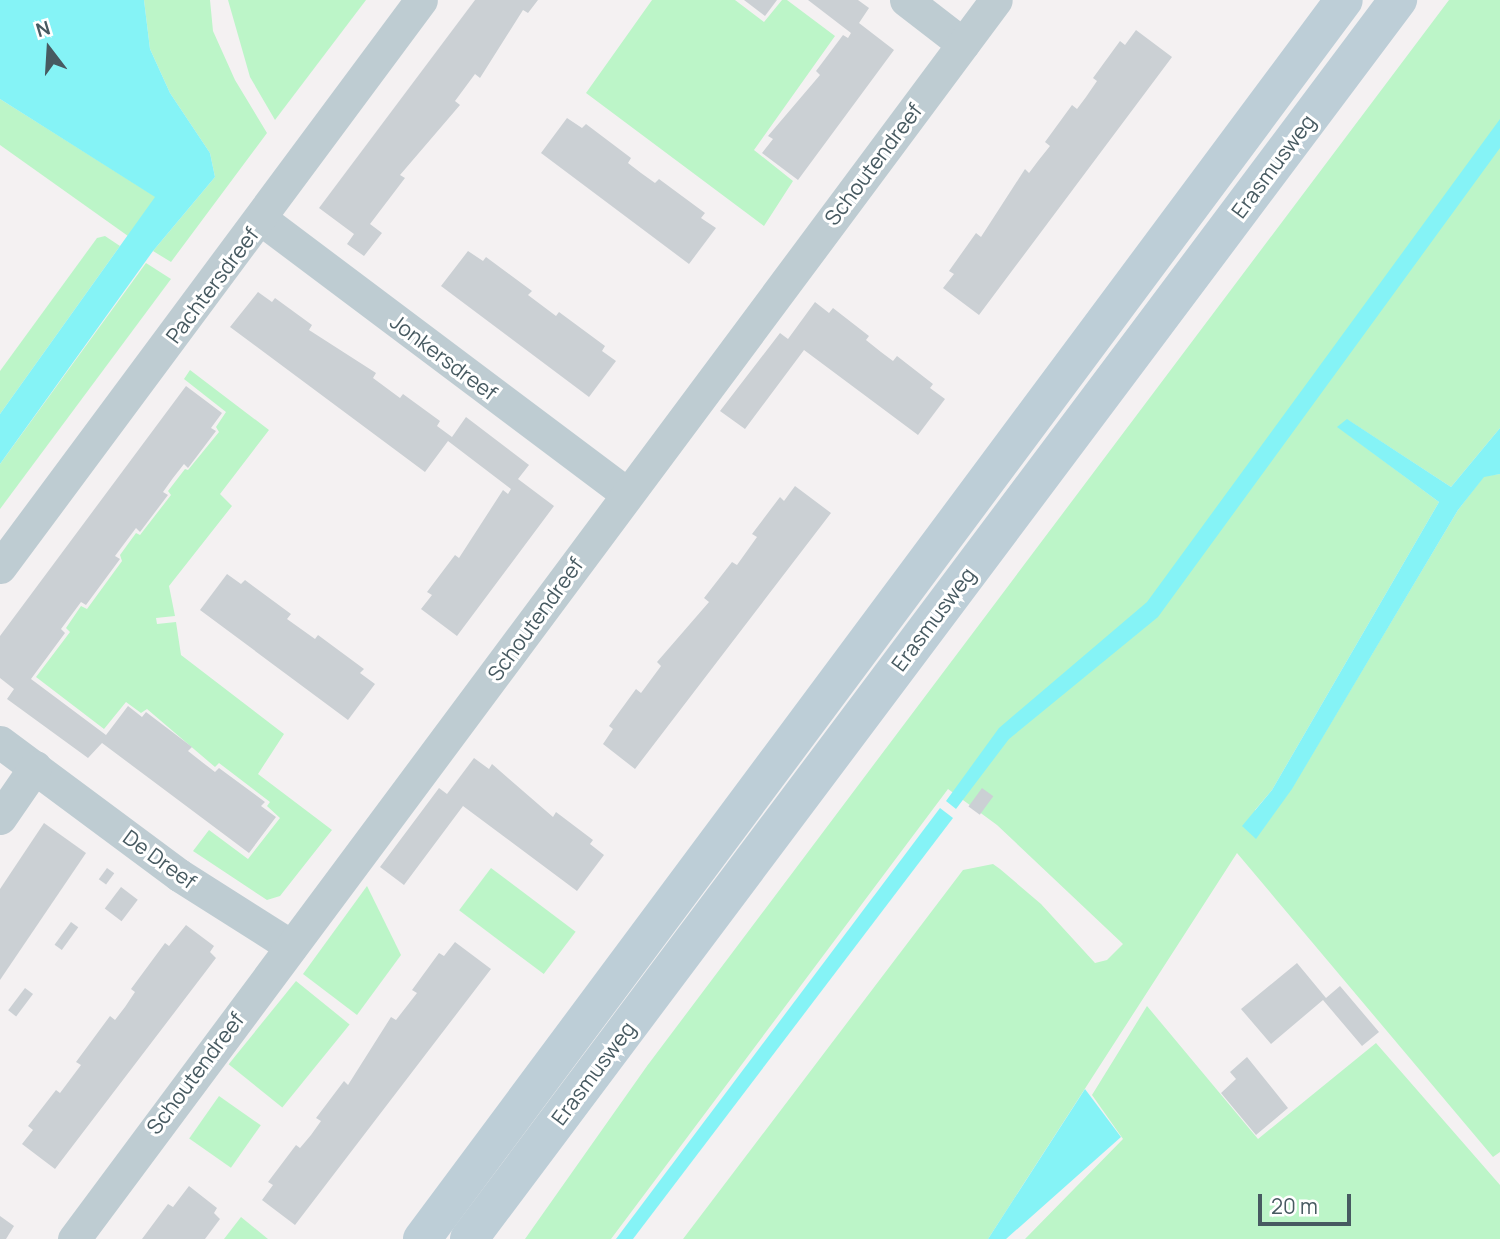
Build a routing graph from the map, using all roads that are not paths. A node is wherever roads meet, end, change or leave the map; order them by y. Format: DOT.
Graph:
graph roads {
  1 [pos="421,0"];
  2 [pos="906,0"];
  3 [pos="996,0"];
  4 [pos="1344,0"];
  5 [pos="1398,0"];
  6 [pos="963,44"];
  7 [pos="261,219"];
  8 [pos="627,494"];
  9 [pos="0,567"];
  10 [pos="0,741"];
  11 [pos="35,767"];
  12 [pos="0,818"];
  13 [pos="291,946"];
  14 [pos="74,1239"];
  15 [pos="422,1239"];
  16 [pos="469,1239"];
  1 -- 7 [label="street, Pachtersdreef"];
  2 -- 6 [label="street"];
  3 -- 6 [label="street, Schoutendreef"];
  4 -- 15 [label="main road, Erasmusweg"];
  5 -- 16 [label="main road, Erasmusweg"];
  6 -- 8 [label="street, Schoutendreef"];
  7 -- 8 [label="street, Jonkersdreef"];
  7 -- 9 [label="street, Pachtersdreef"];
  8 -- 13 [label="street, Schoutendreef"];
  10 -- 11 [label="street, De Dreef"];
  11 -- 12 [label="street"];
  11 -- 13 [label="street, De Dreef"];
  13 -- 14 [label="street, Schoutendreef"];
}
